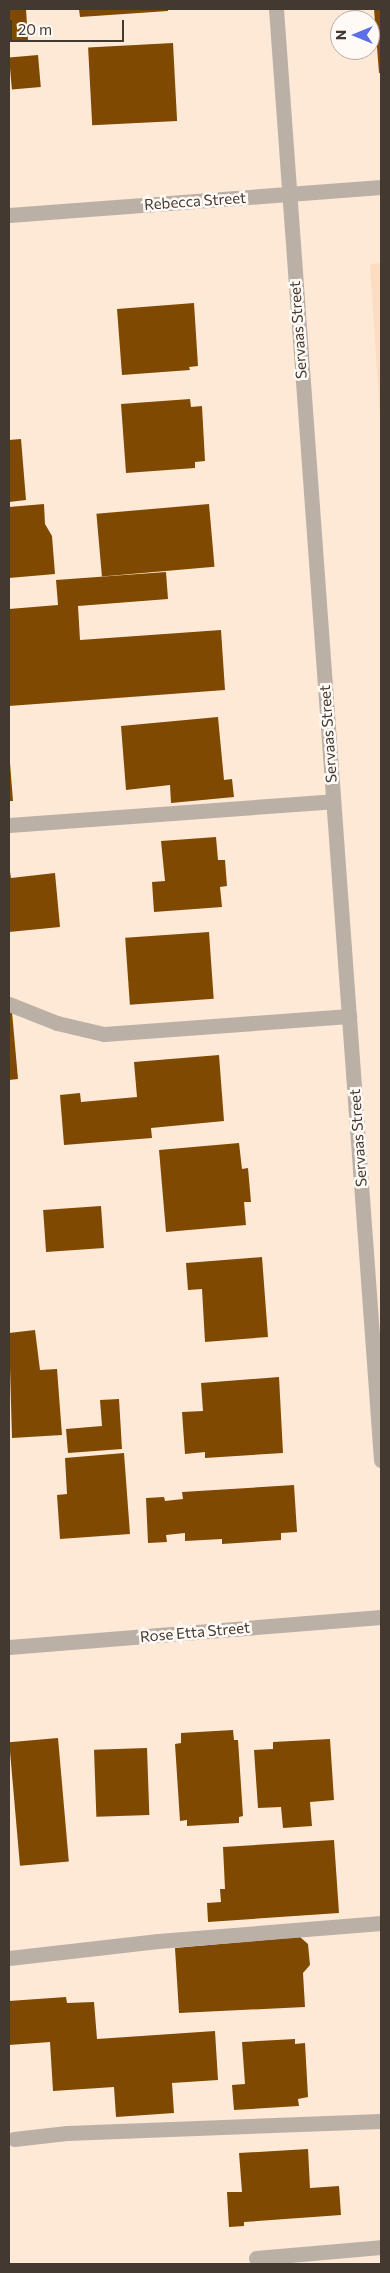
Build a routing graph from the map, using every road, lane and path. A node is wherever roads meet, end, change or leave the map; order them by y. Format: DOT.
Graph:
graph roads {
  1 [pos="276,9"];
  2 [pos="381,187"];
  3 [pos="288,194"];
  4 [pos="9,215"];
  5 [pos="333,801"];
  6 [pos="9,826"];
  7 [pos="9,1004"];
  8 [pos="349,1016"];
  9 [pos="381,1460"];
  10 [pos="381,1617"];
  11 [pos="9,1647"];
  12 [pos="381,1923"];
  13 [pos="9,1958"];
  14 [pos="381,2121"];
  15 [pos="14,2139"];
  16 [pos="381,2247"];
  17 [pos="256,2258"];
  1 -- 3 [label="street, Servaas Street"];
  2 -- 3 [label="street, Rebecca Street"];
  3 -- 4 [label="street, Rebecca Street"];
  3 -- 5 [label="street, Servaas Street"];
  5 -- 6 [label="street"];
  5 -- 8 [label="street, Servaas Street"];
  7 -- 8 [label="street"];
  8 -- 9 [label="street, Servaas Street"];
  10 -- 11 [label="street, Rose Etta Street"];
  12 -- 13 [label="street"];
  14 -- 15 [label="street"];
  16 -- 17 [label="street"];
}
